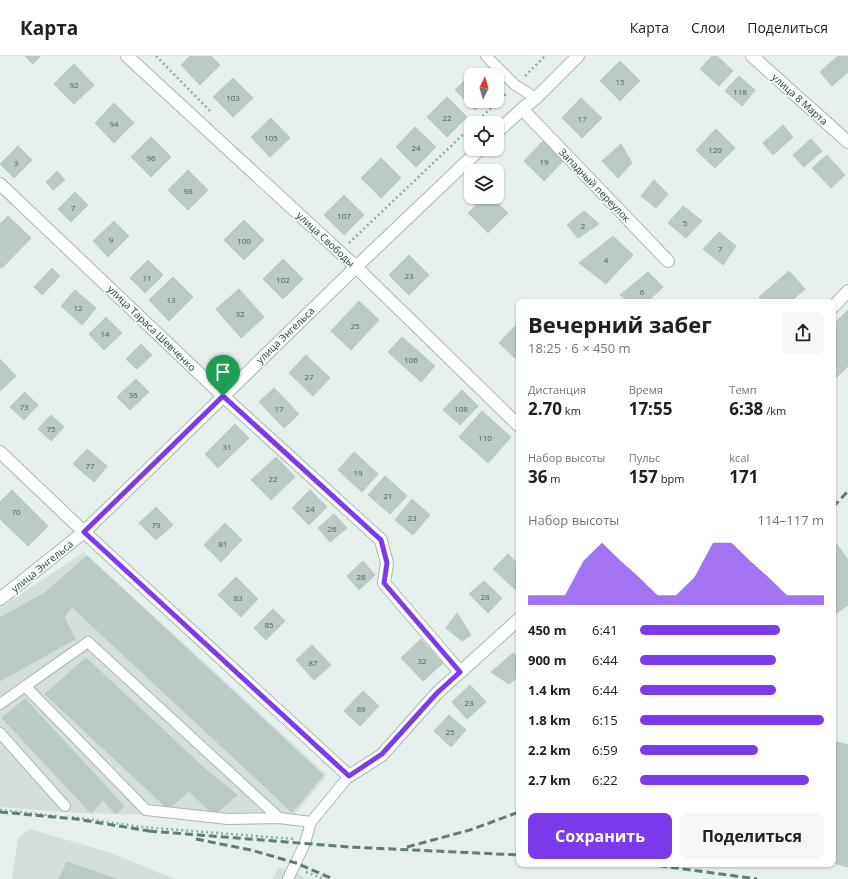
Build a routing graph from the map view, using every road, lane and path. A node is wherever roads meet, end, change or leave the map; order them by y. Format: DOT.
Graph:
graph roads {
  1 [pos="127,56"];
  2 [pos="156,56"];
  3 [pos="486,56"];
  4 [pos="578,56"];
  5 [pos="752,56"];
  6 [pos="536,98"];
  7 [pos="522,108"];
  8 [pos="211,113"];
  9 [pos="504,125"];
  10 [pos="464,134"];
  11 [pos="848,142"];
  12 [pos="473,156"];
  13 [pos="0,184"];
  14 [pos="344,248"];
  15 [pos="668,261"];
  16 [pos="356,266"];
  17 [pos="848,292"];
  18 [pos="836,304"];
  19 [pos="223,396"];
  20 [pos="516,423"];
  21 [pos="0,452"];
  22 [pos="84,532"];
  23 [pos="0,599"];
  24 [pos="516,622"];
  25 [pos="460,672"];
  26 [pos="25,686"];
  27 [pos="0,704"];
  28 [pos="0,733"];
  29 [pos="349,776"];
  30 [pos="65,806"];
  31 [pos="0,810"];
  32 [pos="60,816"];
  33 [pos="67,817"];
  34 [pos="279,818"];
  35 [pos="311,822"];
  36 [pos="306,840"];
  37 [pos="294,867"];
  38 [pos="288,879"];
  39 [pos="324,879"];
  1 -- 16 [label="street, улица Свободы"];
  2 -- 8 [label="path"];
  3 -- 6 [label="lane"];
  4 -- 6 [label="street"];
  5 -- 11 [label="street, улица 8 Марта"];
  6 -- 7 [label="street"];
  7 -- 9 [label="street"];
  7 -- 15 [label="street, Западный переулок"];
  10 -- 14 [label="path"];
  12 -- 16 [label="street, улица Энгельса"];
  13 -- 19 [label="street, улица Тараса Шевченко"];
  16 -- 19 [label="street, улица Энгельса"];
  16 -- 20 [label="street, улица Свободы"];
  17 -- 18 [label="street"];
  19 -- 22 [label="street, улица Энгельса"];
  19 -- 25 [label="street, улица Тараса Шевченко"];
  21 -- 22 [label="street"];
  22 -- 23 [label="street, улица Энгельса"];
  22 -- 29 [label="street"];
  24 -- 25 [label="street"];
  25 -- 29 [label="street"];
  26 -- 27 [label="lane"];
  26 -- 34 [label="lane"];
  26 -- 34 [label="lane"];
  28 -- 30 [label="lane"];
  29 -- 35 [label="lane"];
  31 -- 32 [label="path"];
  33 -- 36 [label="path"];
  34 -- 35 [label="lane"];
  35 -- 36 [label="lane"];
  36 -- 37 [label="lane"];
  37 -- 38 [label="lane"];
  37 -- 39 [label="path"];
}
